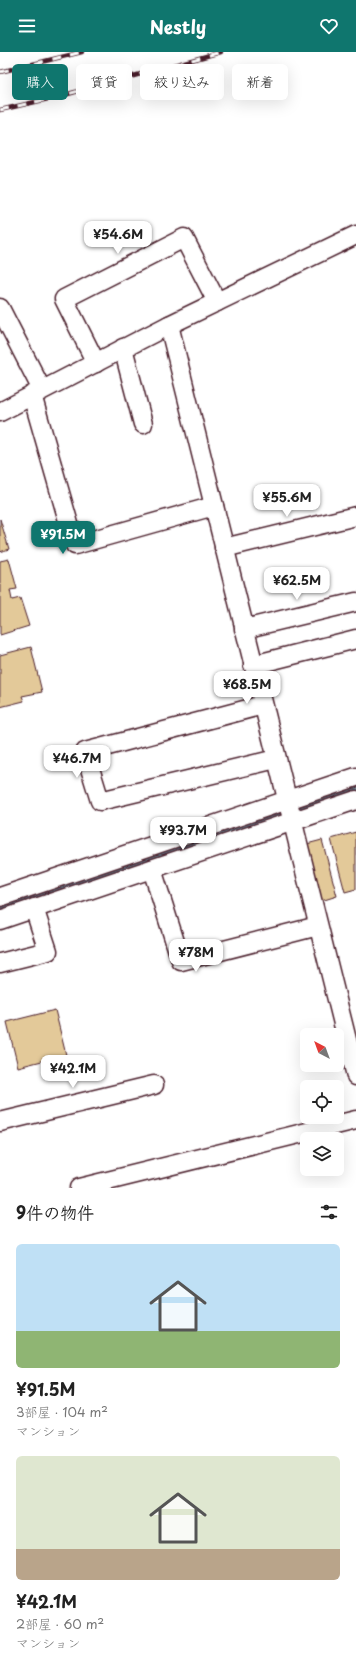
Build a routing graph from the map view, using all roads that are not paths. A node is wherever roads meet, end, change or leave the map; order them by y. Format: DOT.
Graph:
graph roads {
  1 [pos="356,235"];
  2 [pos="217,302"];
  3 [pos="0,308"];
  4 [pos="169,325"];
  5 [pos="123,348"];
  6 [pos="96,362"];
  7 [pos="37,392"];
  8 [pos="0,412"];
  9 [pos="143,424"];
  10 [pos="214,506"];
  11 [pos="356,516"];
  12 [pos="224,548"];
  13 [pos="356,602"];
  14 [pos="244,629"];
  15 [pos="356,639"];
  16 [pos="253,665"];
  17 [pos="263,705"];
  18 [pos="276,759"];
  19 [pos="356,777"];
  20 [pos="286,800"];
  21 [pos="356,800"];
  22 [pos="292,822"];
  23 [pos="152,869"];
  24 [pos="0,897"];
  25 [pos="34,908"];
  26 [pos="0,920"];
  27 [pos="318,926"];
  28 [pos="0,963"];
  29 [pos="356,1076"];
  30 [pos="154,1085"];
  31 [pos="356,1120"];
  32 [pos="0,1122"];
  33 [pos="79,1188"];
  1 -- 2 [label="street"];
  2 -- 4 [label="street"];
  2 -- 6 [label="street"];
  3 -- 7 [label="street"];
  4 -- 5 [label="street"];
  4 -- 10 [label="street"];
  5 -- 6 [label="street"];
  5 -- 9 [label="street"];
  6 -- 7 [label="street"];
  7 -- 8 [label="street"];
  7 -- 10 [label="street"];
  10 -- 12 [label="street"];
  11 -- 12 [label="street"];
  12 -- 14 [label="street"];
  13 -- 14 [label="street"];
  14 -- 16 [label="street"];
  15 -- 16 [label="street"];
  16 -- 17 [label="street"];
  17 -- 18 [label="street"];
  17 -- 18 [label="street"];
  18 -- 20 [label="street"];
  19 -- 20 [label="street"];
  20 -- 22 [label="street"];
  20 -- 24 [label="street"];
  21 -- 22 [label="street"];
  22 -- 23 [label="street"];
  22 -- 27 [label="street"];
  23 -- 25 [label="street"];
  23 -- 27 [label="street"];
  25 -- 26 [label="street"];
  25 -- 28 [label="street"];
  27 -- 29 [label="street"];
  30 -- 32 [label="street"];
  31 -- 33 [label="street"];
}
